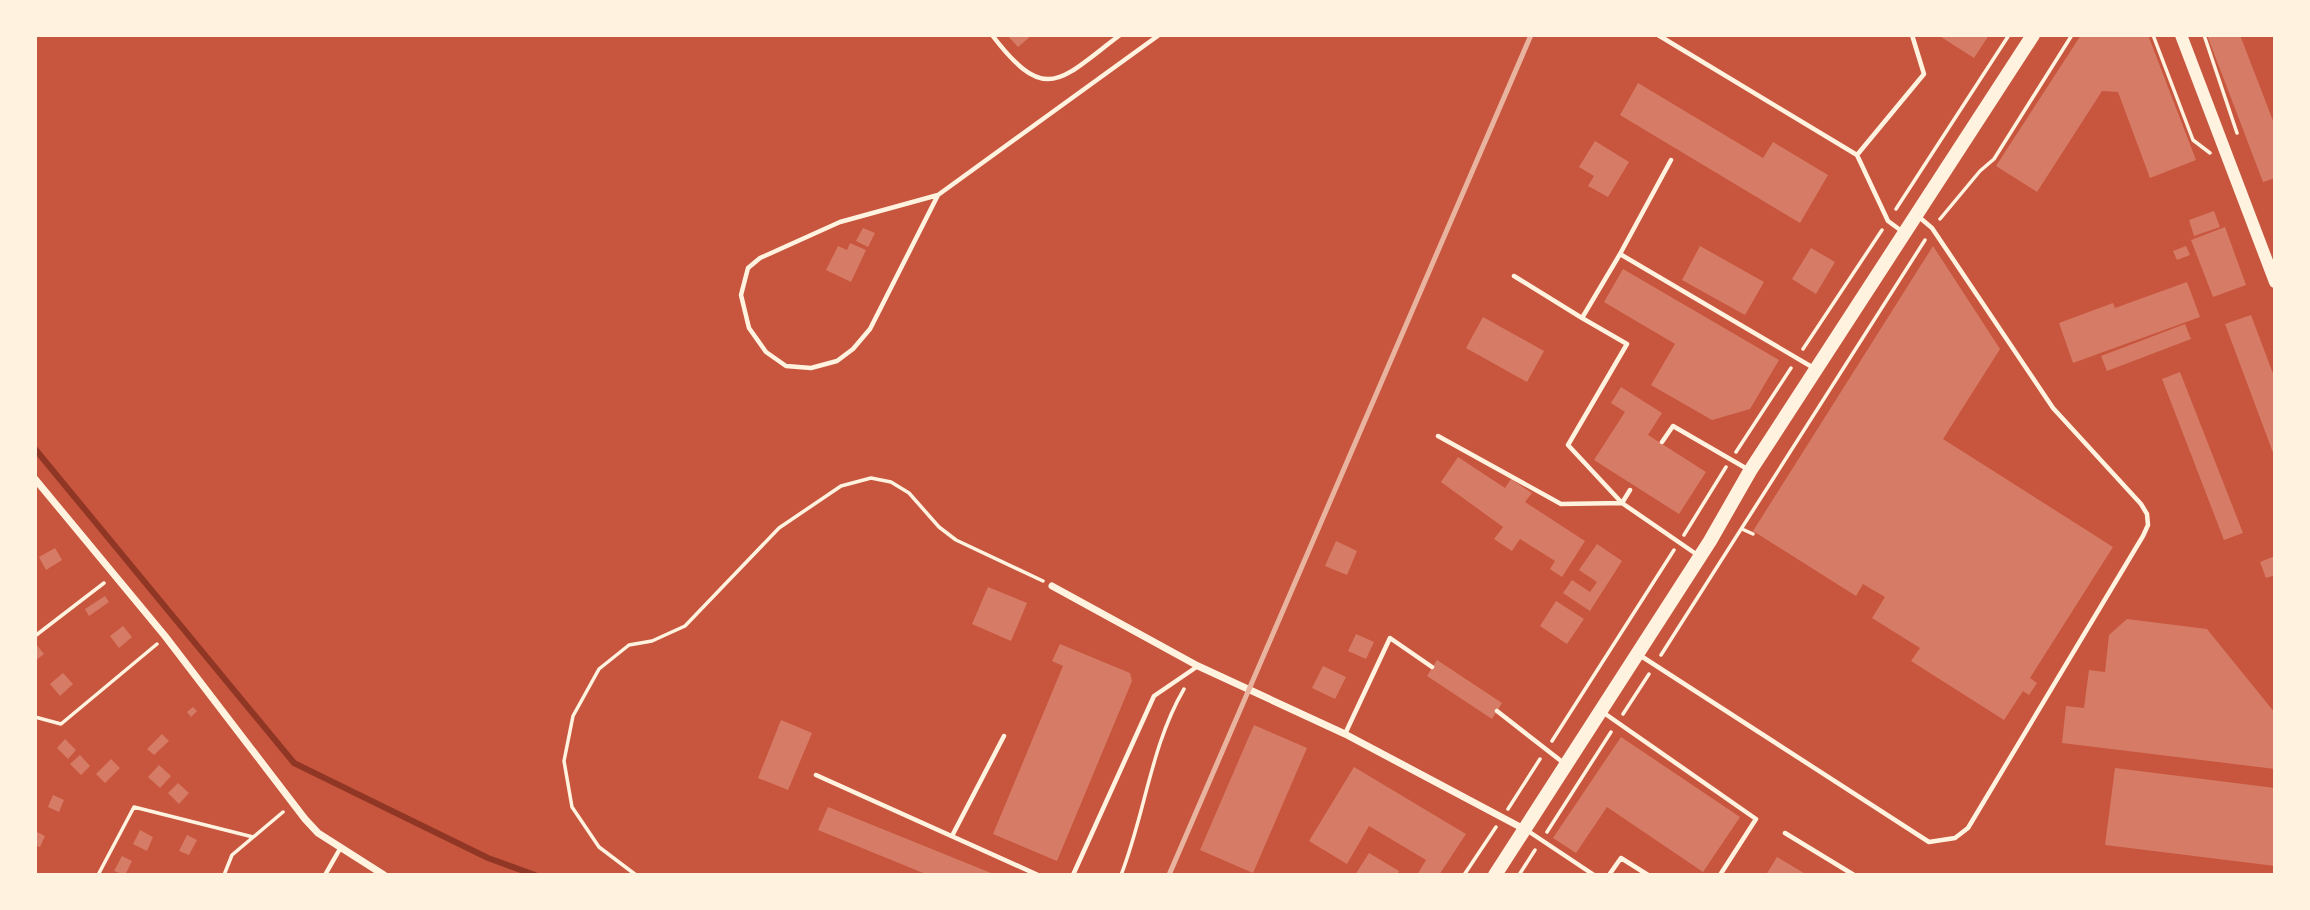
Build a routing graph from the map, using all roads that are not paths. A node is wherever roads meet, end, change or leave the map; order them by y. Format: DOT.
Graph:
graph roads {
  1 [pos="992,35"];
  2 [pos="1120,35"];
  3 [pos="1159,35"];
  4 [pos="1658,35"];
  5 [pos="1912,35"];
  6 [pos="2033,35"];
  7 [pos="2181,35"];
  8 [pos="1857,155"];
  9 [pos="1671,160"];
  10 [pos="938,195"];
  11 [pos="1916,214"];
  12 [pos="1904,232"];
  13 [pos="1620,254"];
  14 [pos="1514,276"];
  15 [pos="2275,282"];
  16 [pos="1582,318"];
  17 [pos="1816,369"];
  18 [pos="1438,436"];
  19 [pos="1662,442"];
  20 [pos="1750,471"];
  21 [pos="35,479"];
  22 [pos="1630,489"];
  23 [pos="1622,503"];
  24 [pos="1699,557"];
  25 [pos="1052,586"];
  26 [pos="1637,654"];
  27 [pos="1198,666"];
  28 [pos="1432,667"];
  29 [pos="1497,711"];
  30 [pos="1600,711"];
  31 [pos="1345,734"];
  32 [pos="1004,736"];
  33 [pos="1565,765"];
  34 [pos="816,775"];
  35 [pos="1524,829"];
  36 [pos="1785,833"];
  37 [pos="952,836"];
  38 [pos="342,847"];
  39 [pos="325,875"];
  40 [pos="384,875"];
  41 [pos="1038,875"];
  42 [pos="1073,875"];
  43 [pos="1495,875"];
  44 [pos="1594,875"];
  45 [pos="1609,875"];
  46 [pos="1647,875"];
  47 [pos="1720,875"];
  48 [pos="1854,875"];
  1 -- 2 [label="lane"];
  3 -- 10 [label="lane"];
  4 -- 8 [label="lane"];
  5 -- 8 [label="lane"];
  6 -- 11 [label="main road"];
  7 -- 15 [label="street"];
  8 -- 12 [label="lane"];
  9 -- 13 [label="lane"];
  10 -- 10 [label="lane"];
  11 -- 12 [label="main road"];
  11 -- 26 [label="lane"];
  12 -- 17 [label="main road"];
  13 -- 16 [label="lane"];
  13 -- 17 [label="lane"];
  14 -- 16 [label="lane"];
  16 -- 23 [label="lane"];
  17 -- 20 [label="main road"];
  18 -- 23 [label="lane"];
  19 -- 20 [label="lane"];
  20 -- 24 [label="main road"];
  21 -- 38 [label="street"];
  22 -- 23 [label="lane"];
  23 -- 24 [label="lane"];
  24 -- 26 [label="main road"];
  25 -- 27 [label="street"];
  26 -- 30 [label="main road"];
  27 -- 31 [label="street"];
  27 -- 42 [label="lane"];
  28 -- 31 [label="lane"];
  29 -- 33 [label="lane"];
  30 -- 33 [label="main road"];
  30 -- 47 [label="lane"];
  31 -- 35 [label="street"];
  32 -- 37 [label="lane"];
  33 -- 35 [label="main road"];
  34 -- 37 [label="lane"];
  35 -- 43 [label="main road"];
  35 -- 44 [label="lane"];
  36 -- 48 [label="lane"];
  37 -- 41 [label="lane"];
  38 -- 39 [label="lane"];
  38 -- 40 [label="street"];
  45 -- 46 [label="lane"];
}
